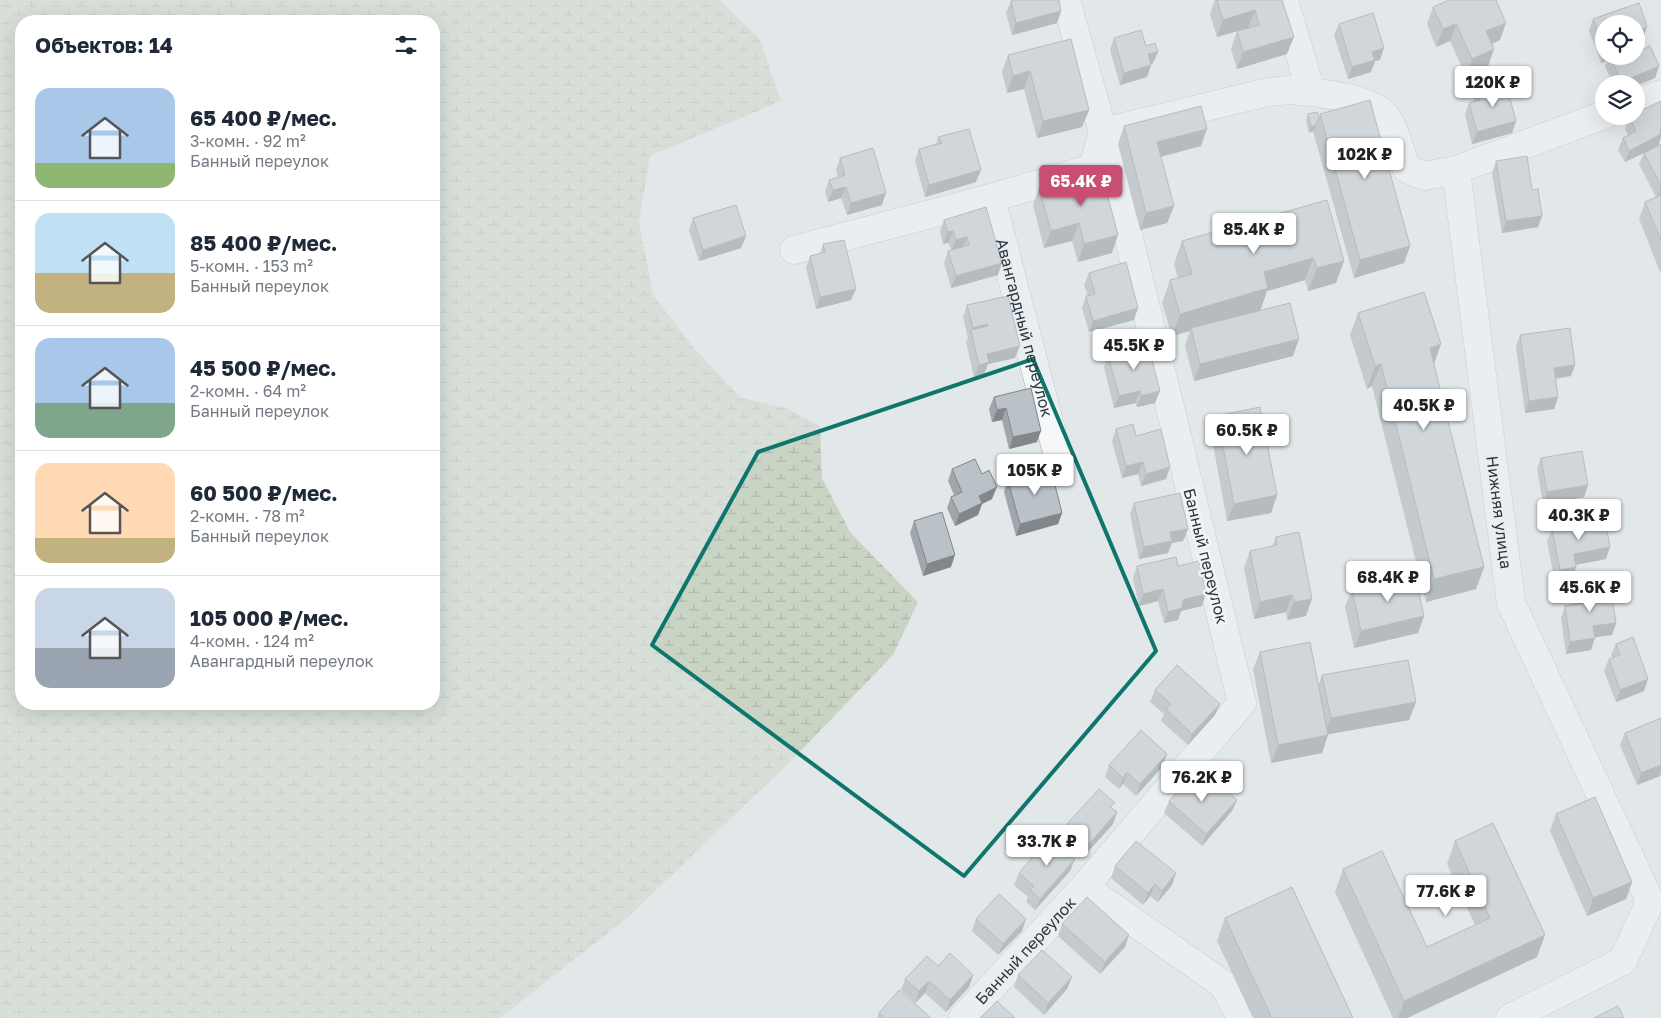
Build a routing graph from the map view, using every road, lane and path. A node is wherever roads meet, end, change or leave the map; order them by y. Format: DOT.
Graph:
graph roads {
  1 [pos="1066,0"];
  2 [pos="1284,0"];
  3 [pos="1310,92"];
  4 [pos="1661,94"];
  5 [pos="1645,100"];
  6 [pos="1595,118"];
  7 [pos="1103,132"];
  8 [pos="1456,170"];
  9 [pos="991,198"];
  10 [pos="794,250"];
  11 [pos="1058,456"];
  12 [pos="1084,887"];
  13 [pos="963,1018"];
  14 [pos="1241,1018"];
  15 [pos="1510,1018"];
  1 -- 7 [label="street, Банный переулок"];
  2 -- 3 [label="street"];
  3 -- 7 [label="street"];
  3 -- 8 [label="street"];
  4 -- 5 [label="street"];
  6 -- 8 [label="street"];
  7 -- 9 [label="street"];
  7 -- 12 [label="street, Банный переулок"];
  8 -- 15 [label="street, Нижняя улица"];
  9 -- 10 [label="street"];
  9 -- 11 [label="street, Авангардный переулок"];
  12 -- 13 [label="street, Банный переулок"];
  12 -- 14 [label="street"];
}
